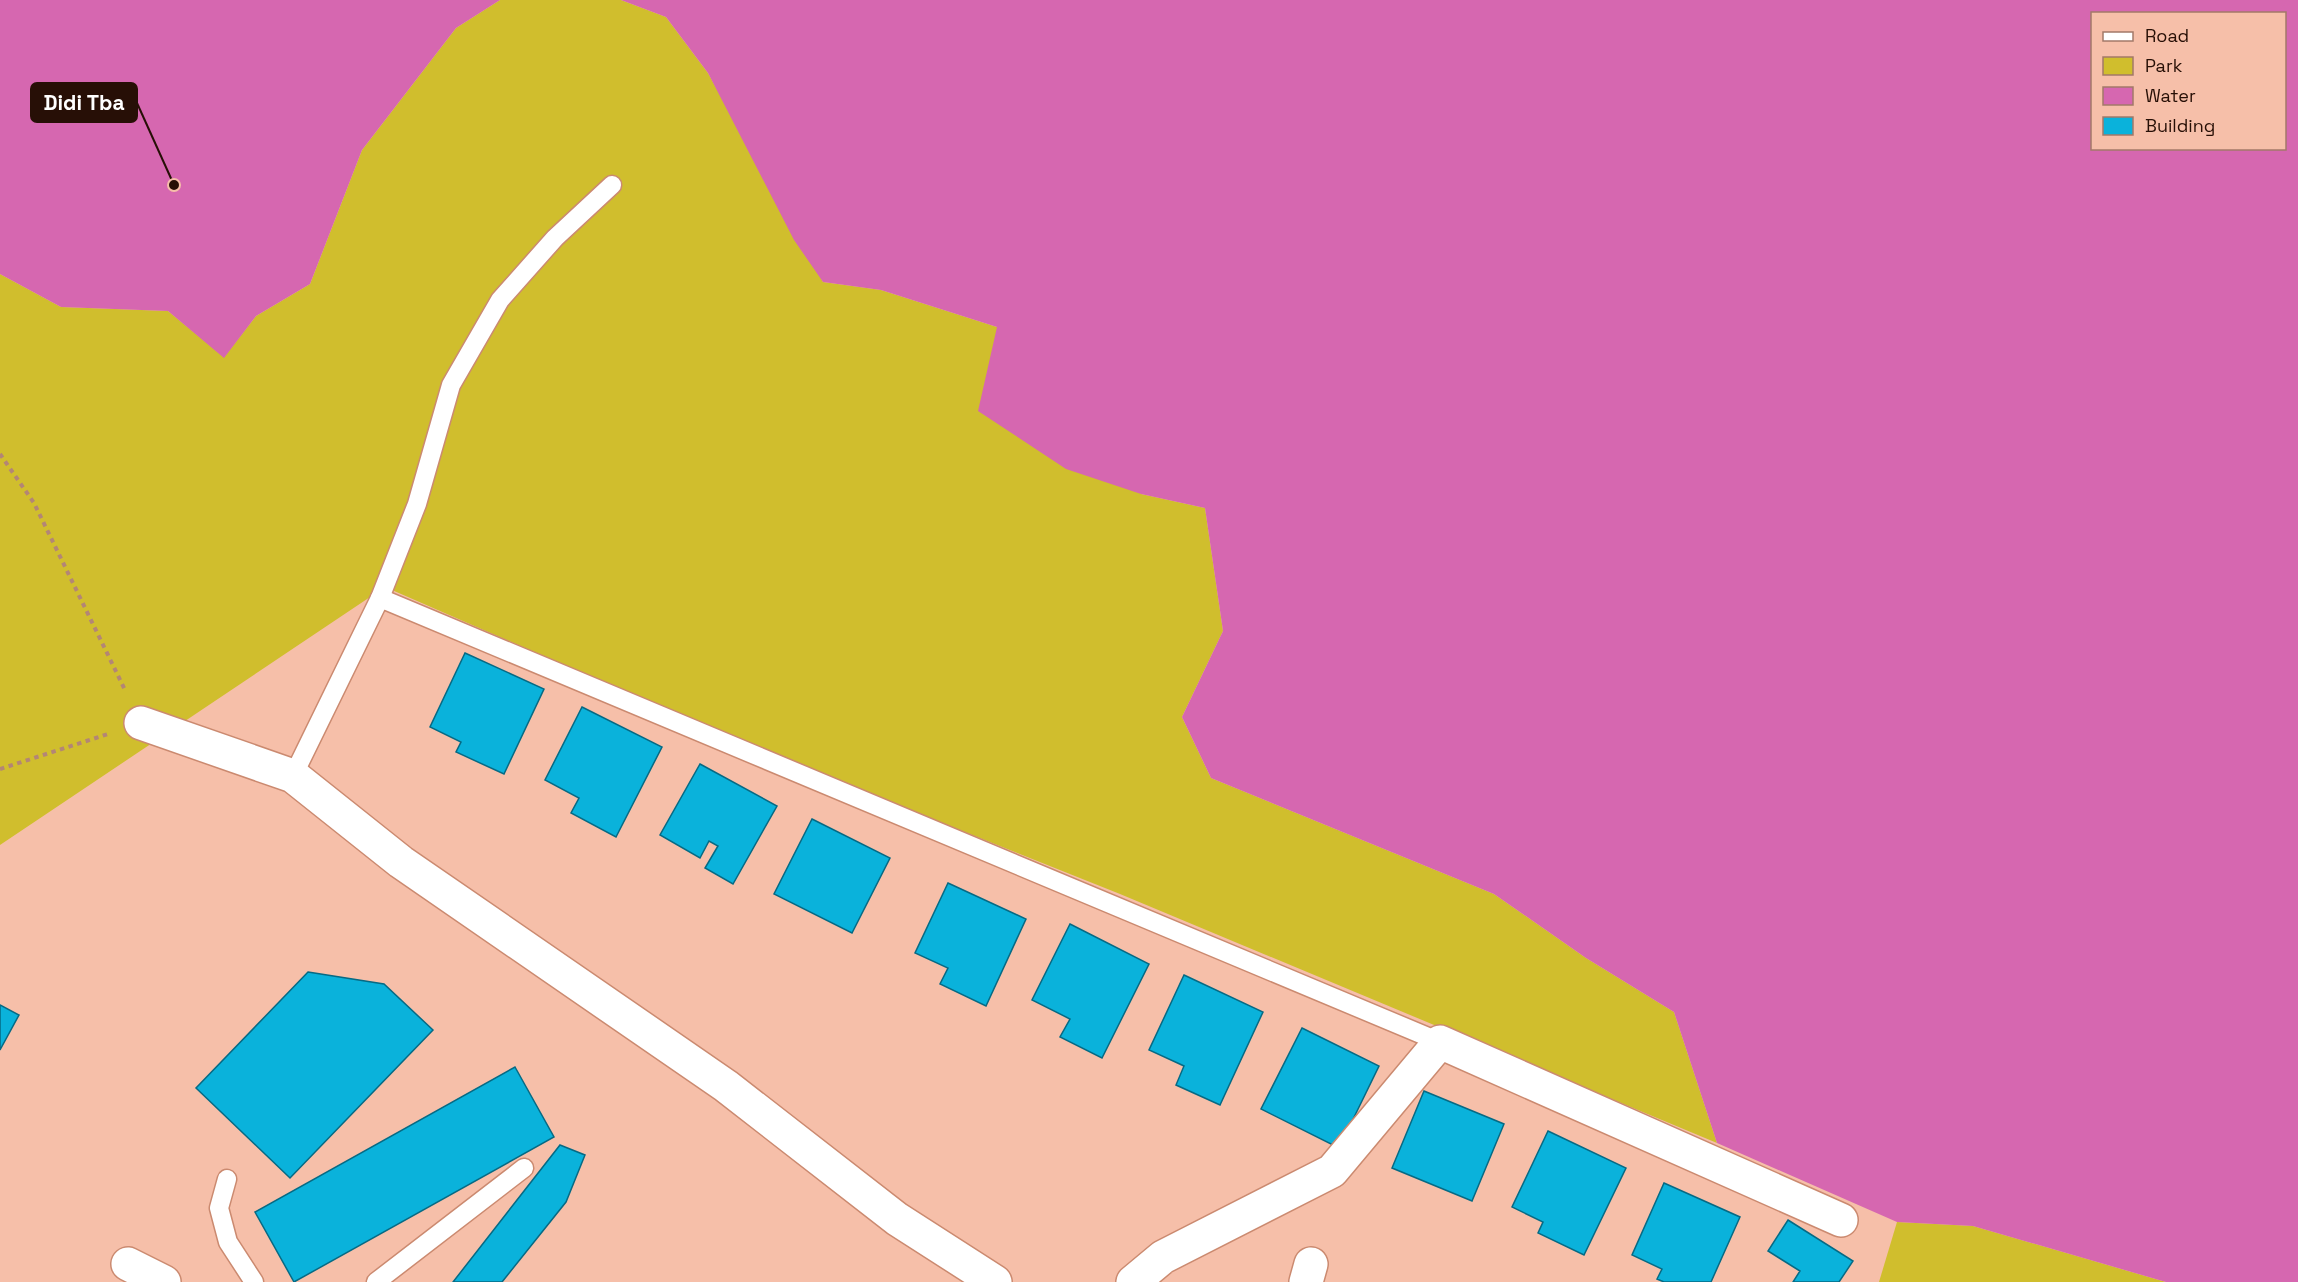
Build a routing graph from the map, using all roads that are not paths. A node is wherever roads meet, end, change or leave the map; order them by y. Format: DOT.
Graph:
graph roads {
  1 [pos="612,185"];
  2 [pos="380,598"];
  3 [pos="141,723"];
  4 [pos="293,776"];
  5 [pos="1440,1042"];
  6 [pos="524,1168"];
  7 [pos="227,1179"];
  8 [pos="1841,1220"];
  9 [pos="128,1264"];
  10 [pos="164,1282"];
  11 [pos="254,1282"];
  12 [pos="376,1282"];
  13 [pos="995,1282"];
  14 [pos="1133,1282"];
  1 -- 2 [label="lane"];
  2 -- 4 [label="lane"];
  2 -- 5 [label="lane"];
  3 -- 4 [label="street"];
  4 -- 13 [label="street"];
  5 -- 8 [label="street"];
  5 -- 14 [label="street"];
  6 -- 12 [label="lane"];
  7 -- 11 [label="lane"];
  9 -- 10 [label="street"];
}
